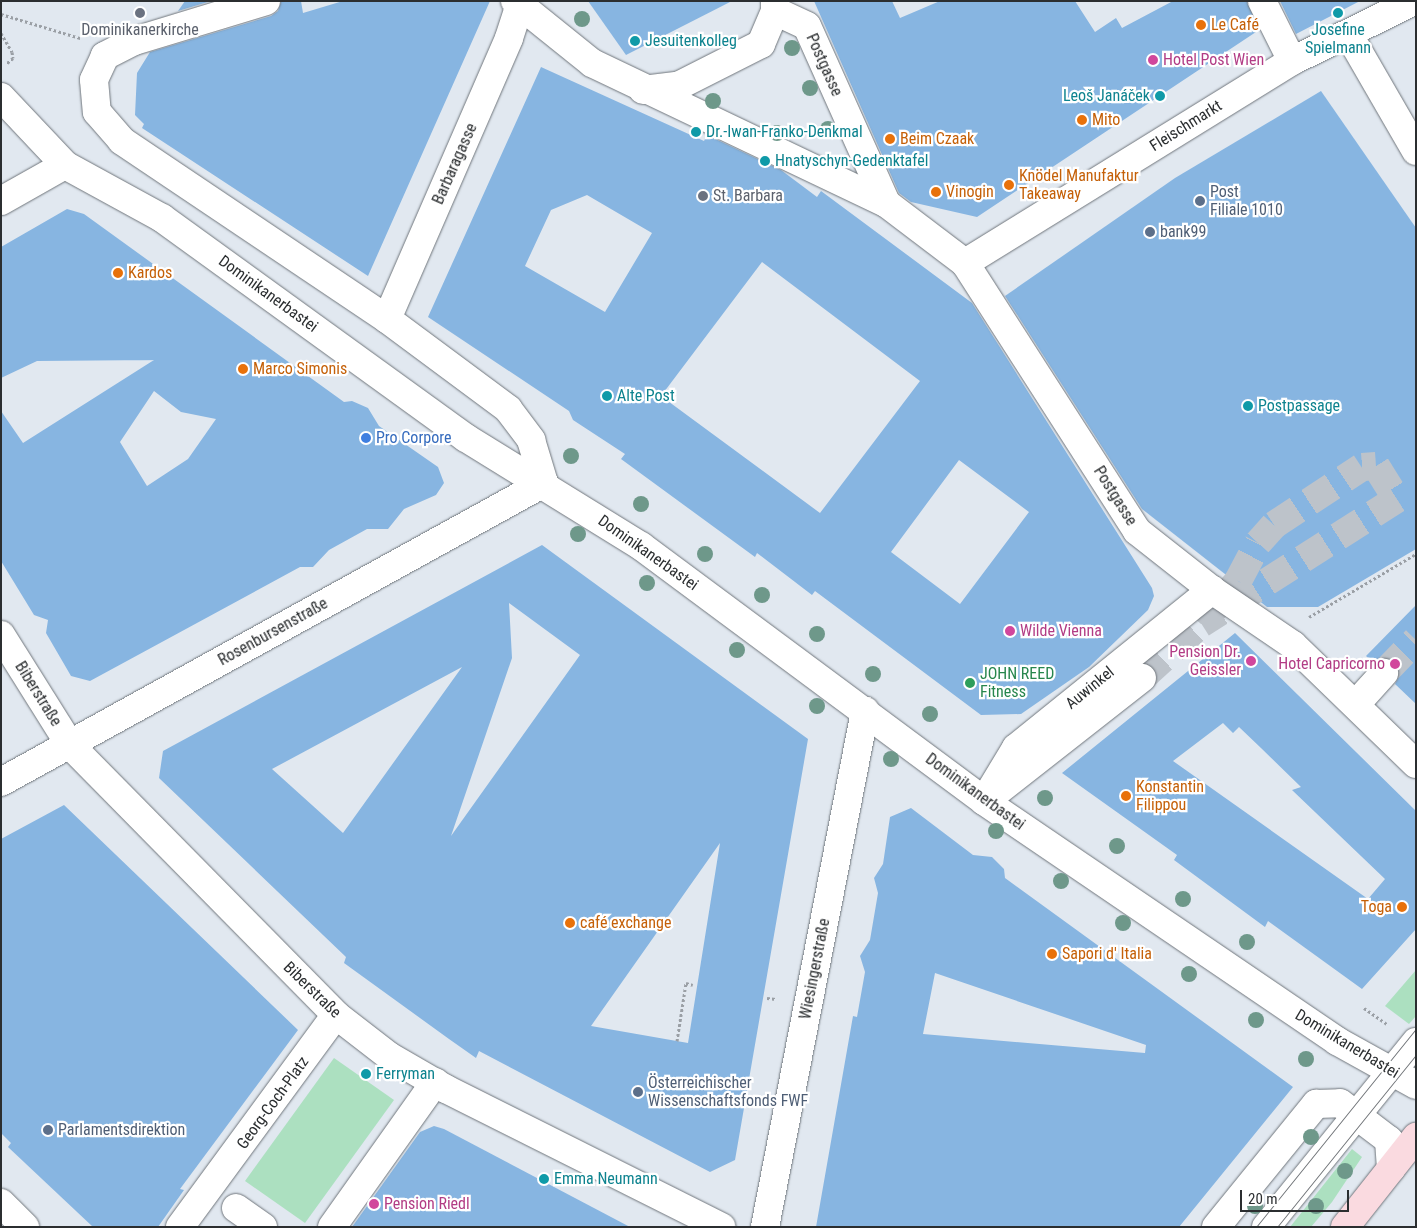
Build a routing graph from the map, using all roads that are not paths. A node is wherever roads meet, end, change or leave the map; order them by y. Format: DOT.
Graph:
graph roads {
  1 [pos="266,1"];
  2 [pos="1262,1"];
  3 [pos="1414,1"];
  4 [pos="517,5"];
  5 [pos="775,6"];
  6 [pos="1349,35"];
  7 [pos="1292,61"];
  8 [pos="643,90"];
  9 [pos="1,97"];
  10 [pos="1416,151"];
  11 [pos="66,165"];
  12 [pos="1,201"];
  13 [pos="886,203"];
  14 [pos="965,263"];
  15 [pos="387,319"];
  16 [pos="544,482"];
  17 [pos="1212,590"];
  18 [pos="1,635"];
  19 [pos="1384,673"];
  20 [pos="1142,678"];
  21 [pos="1356,704"];
  22 [pos="866,711"];
  23 [pos="70,745"];
  24 [pos="1416,764"];
  25 [pos="1,782"];
  26 [pos="984,801"];
  27 [pos="336,1016"];
  28 [pos="1404,1036"];
  29 [pos="1393,1070"];
  30 [pos="435,1082"];
  31 [pos="1416,1085"];
  32 [pos="1357,1115"];
  33 [pos="1416,1137"];
  34 [pos="1391,1169"];
  35 [pos="224,1200"];
  36 [pos="1,1203"];
  37 [pos="25,1227"];
  38 [pos="180,1227"];
  39 [pos="263,1227"];
  40 [pos="332,1227"];
  41 [pos="721,1227"];
  42 [pos="766,1227"];
  43 [pos="1216,1227"];
  44 [pos="1266,1227"];
  45 [pos="1345,1227"];
  1 -- 15 [label="street"];
  2 -- 7 [label="street"];
  3 -- 6 [label="street, Fleischmarkt"];
  4 -- 8 [label="street, Postgasse"];
  4 -- 15 [label="street, Barbaragasse"];
  5 -- 8 [label="street, Postgasse"];
  5 -- 13 [label="street, Postgasse"];
  6 -- 7 [label="street, Fleischmarkt"];
  6 -- 10 [label="street"];
  7 -- 14 [label="street, Fleischmarkt"];
  8 -- 13 [label="street, Postgasse"];
  9 -- 11 [label="street, Dominikanerbastei"];
  11 -- 12 [label="street"];
  11 -- 16 [label="street, Dominikanerbastei"];
  13 -- 14 [label="street, Postgasse"];
  14 -- 17 [label="street, Postgasse"];
  15 -- 16 [label="street"];
  16 -- 22 [label="street, Dominikanerbastei"];
  16 -- 23 [label="street, Rosenbursenstraße"];
  17 -- 21 [label="street, Postgasse"];
  17 -- 26 [label="street, Auwinkel"];
  18 -- 23 [label="street, Biberstraße"];
  19 -- 21 [label="street"];
  20 -- 26 [label="street"];
  21 -- 24 [label="street, Postgasse"];
  22 -- 26 [label="street, Dominikanerbastei"];
  22 -- 42 [label="street, Wiesingerstraße"];
  23 -- 25 [label="street, Rosenbursenstraße"];
  23 -- 27 [label="street, Biberstraße"];
  26 -- 29 [label="street, Dominikanerbastei"];
  27 -- 30 [label="street, Biberstraße"];
  27 -- 35 [label="street, Georg-Coch-Platz"];
  28 -- 29 [label="street"];
  29 -- 31 [label="street, Dominikanerbastei"];
  29 -- 32 [label="street"];
  30 -- 40 [label="street"];
  30 -- 41 [label="street, Biberstraße"];
  32 -- 34 [label="street"];
  32 -- 43 [label="street"];
  32 -- 44 [label="street"];
  33 -- 34 [label="main road"];
  34 -- 45 [label="main road"];
  35 -- 38 [label="street, Georg-Coch-Platz"];
  35 -- 39 [label="street"];
  36 -- 37 [label="street"];
}
